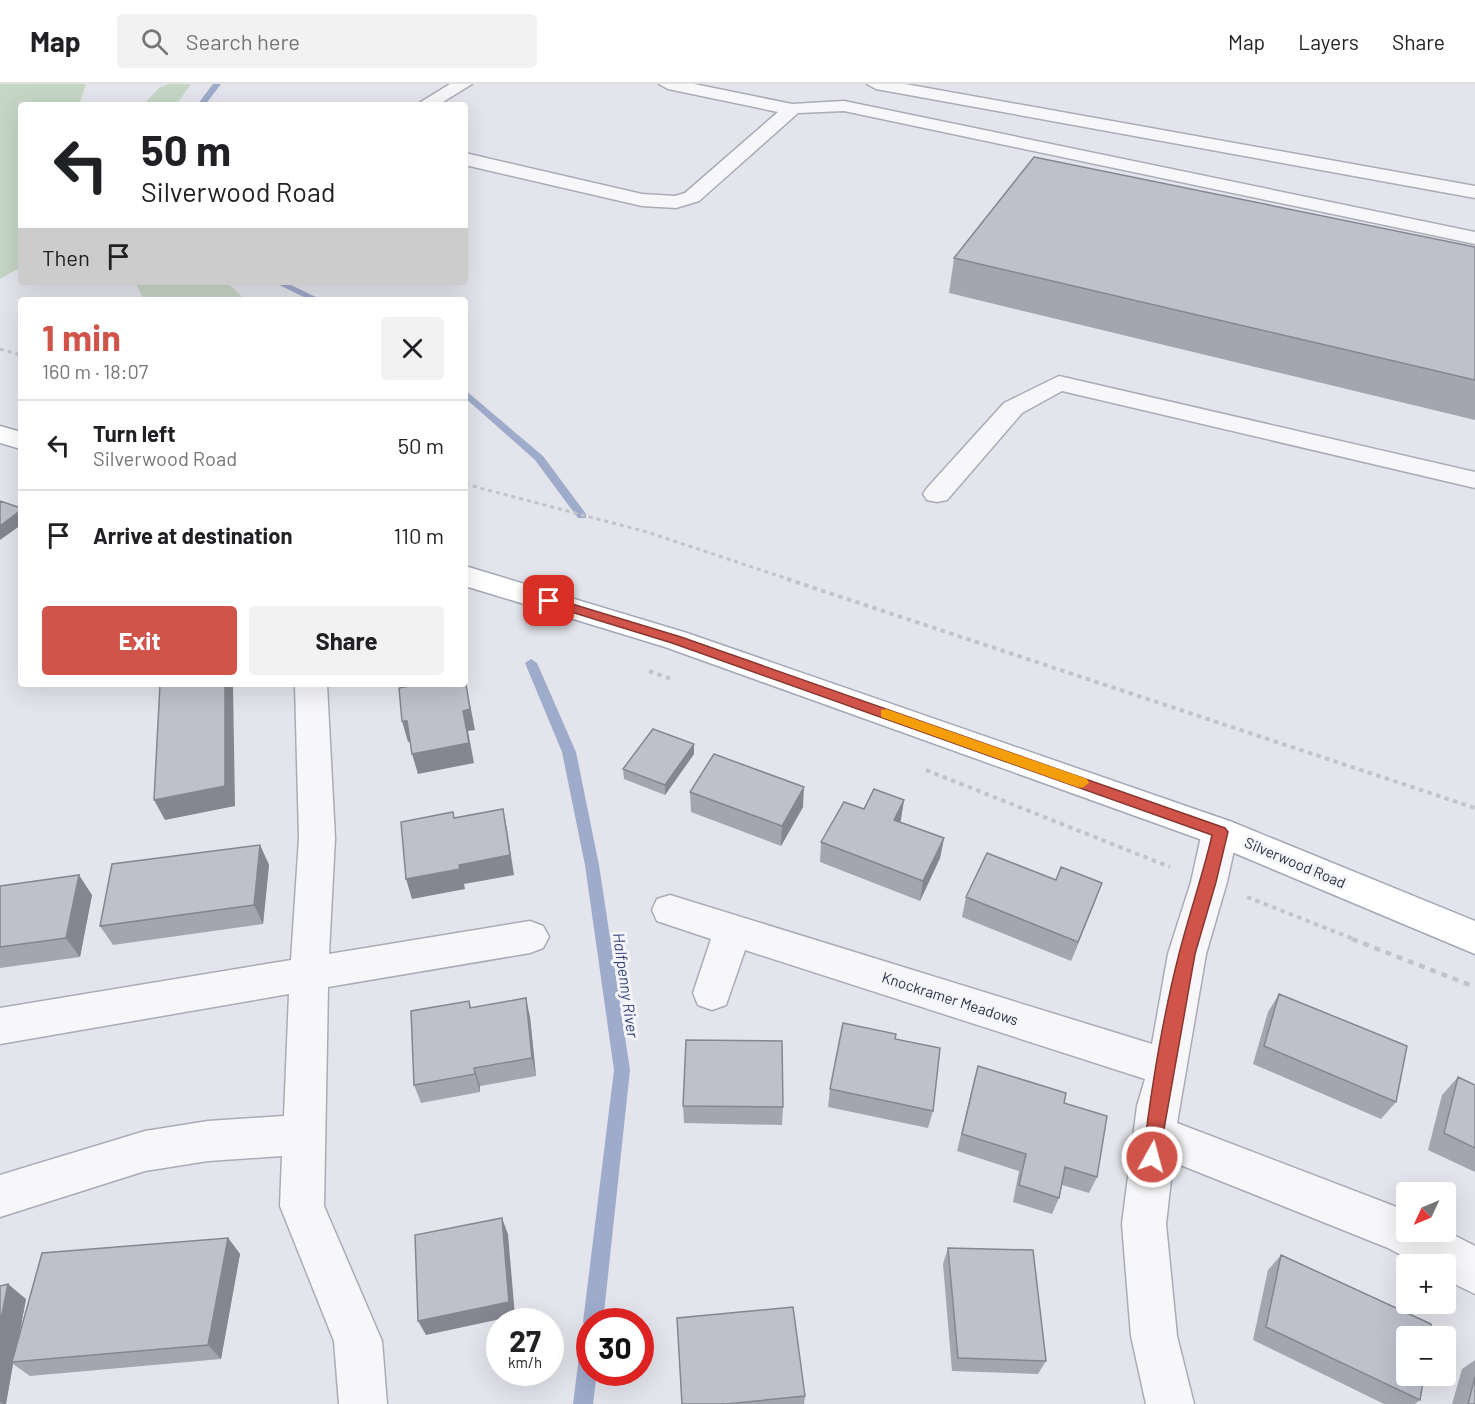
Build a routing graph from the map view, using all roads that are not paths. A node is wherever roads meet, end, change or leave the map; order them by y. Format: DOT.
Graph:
graph roads {
  1 [pos="463,84"];
  2 [pos="668,84"];
  3 [pos="876,84"];
  4 [pos="430,102"];
  5 [pos="792,109"];
  6 [pos="468,160"];
  7 [pos="1475,192"];
  8 [pos="1475,238"];
  9 [pos="0,434"];
  10 [pos="18,440"];
  11 [pos="1475,480"];
  12 [pos="937,494"];
  13 [pos="468,577"];
  14 [pos="311,687"];
  15 [pos="1220,832"];
  16 [pos="670,910"];
  17 [pos="732,930"];
  18 [pos="1469,932"];
  19 [pos="530,937"];
  20 [pos="309,974"];
  21 [pos="712,993"];
  22 [pos="0,1026"];
  23 [pos="1167,1068"];
  24 [pos="305,1135"];
  25 [pos="1155,1135"];
  26 [pos="0,1196"];
  27 [pos="1475,1271"];
  28 [pos="363,1404"];
  29 [pos="1170,1404"];
  1 -- 4 [label="street"];
  2 -- 5 [label="street"];
  3 -- 7 [label="street"];
  5 -- 6 [label="street"];
  5 -- 8 [label="street"];
  9 -- 10 [label="main road"];
  11 -- 12 [label="street"];
  13 -- 15 [label="main road, Silverwood Road"];
  14 -- 20 [label="street"];
  15 -- 18 [label="main road, Silverwood Road"];
  15 -- 23 [label="street"];
  16 -- 17 [label="street, Knockramer Meadows"];
  17 -- 21 [label="street"];
  17 -- 23 [label="street, Knockramer Meadows"];
  19 -- 20 [label="street"];
  20 -- 22 [label="street"];
  20 -- 24 [label="street"];
  23 -- 25 [label="street"];
  24 -- 26 [label="street"];
  24 -- 28 [label="street"];
  25 -- 27 [label="street"];
  25 -- 29 [label="street"];
}
